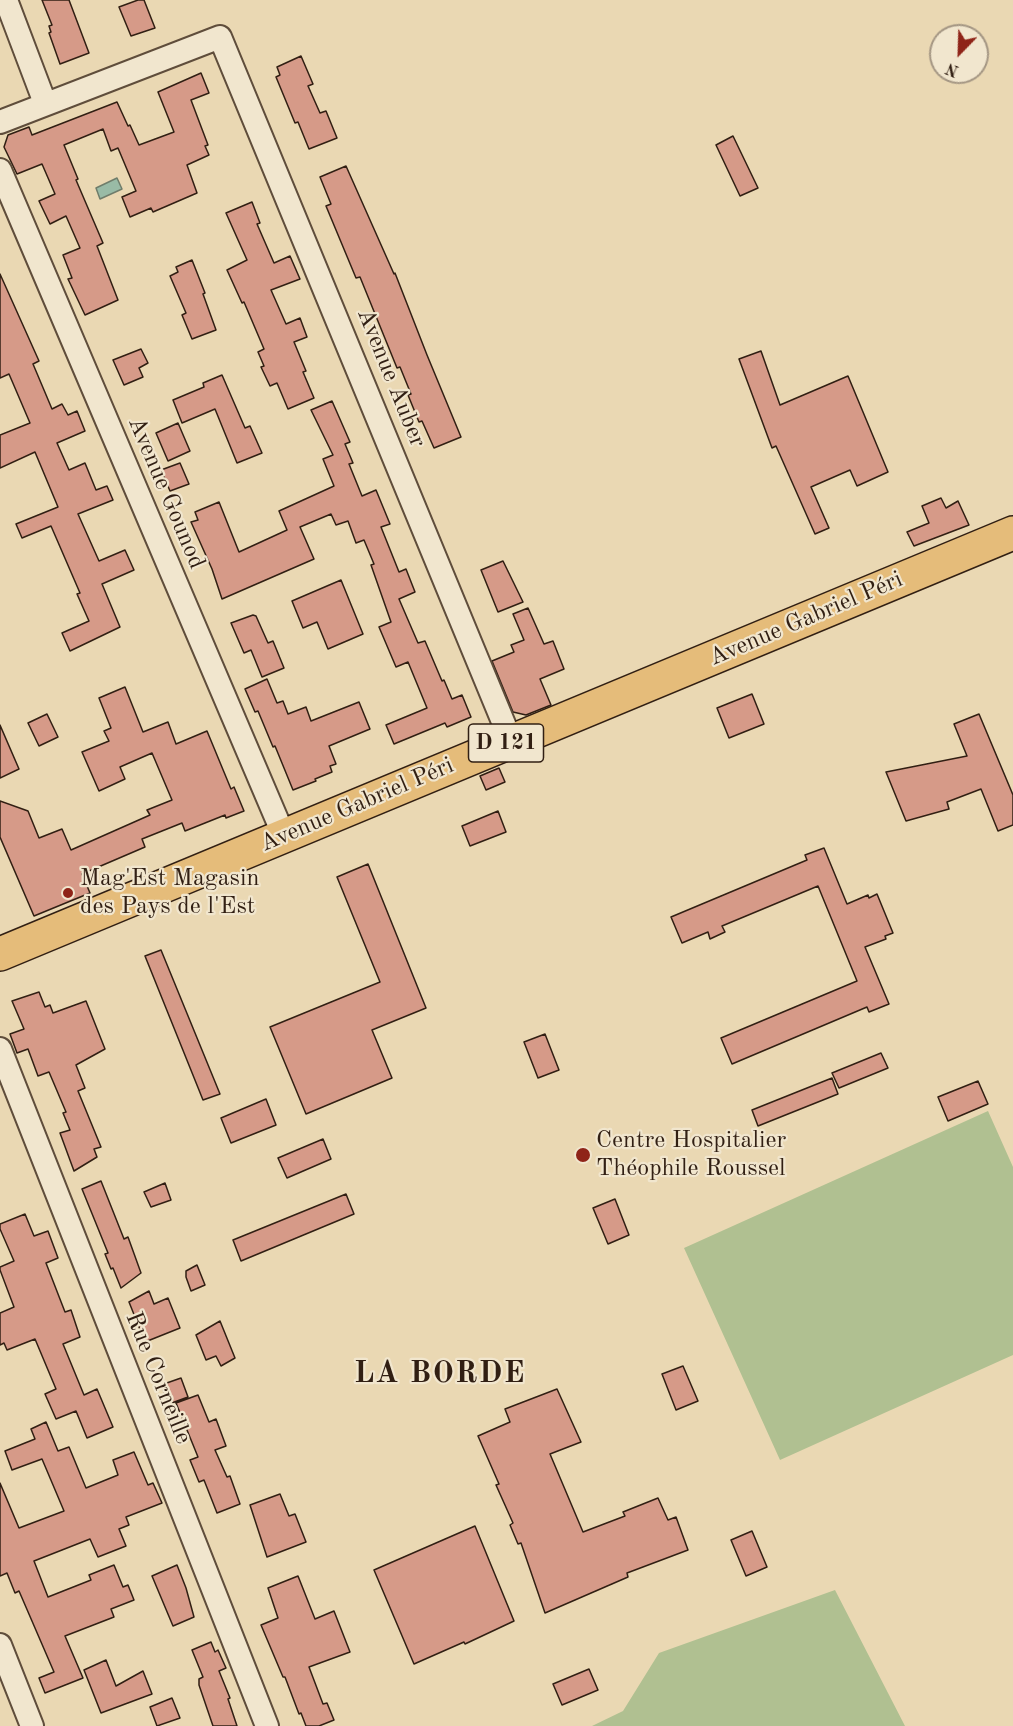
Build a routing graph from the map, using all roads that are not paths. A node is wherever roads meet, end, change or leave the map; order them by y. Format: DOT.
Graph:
graph roads {
  1 [pos="6,0"];
  2 [pos="45,104"];
  3 [pos="0,122"];
  4 [pos="0,170"];
  5 [pos="1013,533"];
  6 [pos="511,741"];
  7 [pos="284,836"];
  8 [pos="0,954"];
  9 [pos="0,1049"];
  10 [pos="0,1645"];
  11 [pos="32,1726"];
  12 [pos="267,1726"];
  1 -- 2 [label="street"];
  2 -- 3 [label="street"];
  2 -- 6 [label="street, Avenue Auber"];
  4 -- 7 [label="street, Avenue Gounod"];
  5 -- 6 [label="main road, Avenue Gabriel Péri / D 121"];
  6 -- 7 [label="main road, Avenue Gabriel Péri / D 121"];
  7 -- 8 [label="main road, Avenue Gabriel Péri / D 121"];
  9 -- 12 [label="street, Rue Corneille"];
  10 -- 11 [label="street"];
}
